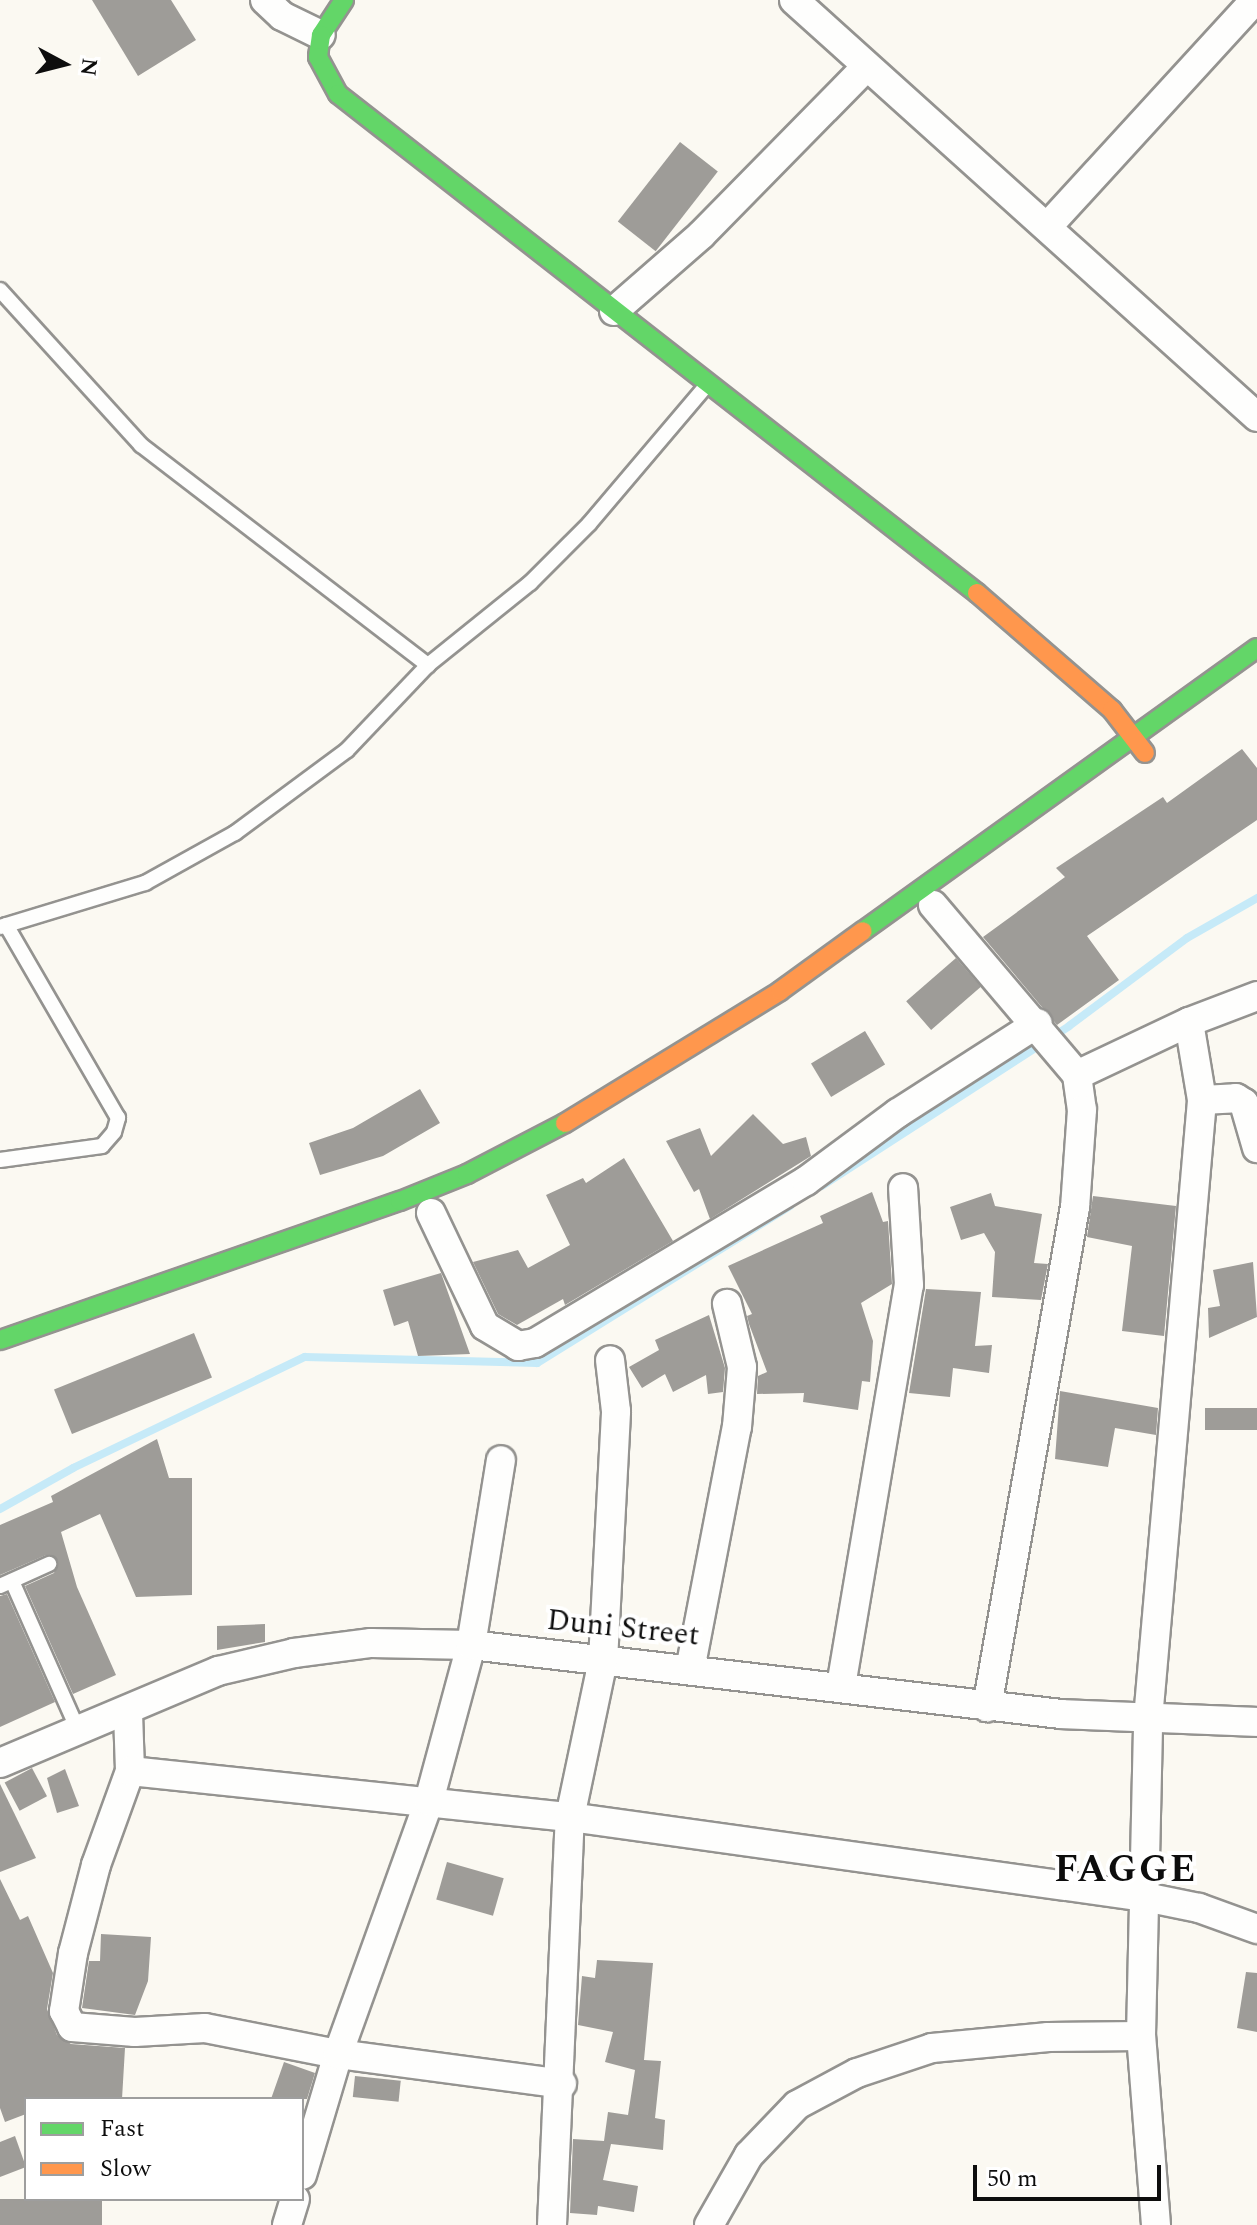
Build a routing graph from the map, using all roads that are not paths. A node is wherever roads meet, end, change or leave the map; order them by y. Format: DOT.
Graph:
graph roads {
  1 [pos="265,0"];
  2 [pos="344,0"];
  3 [pos="794,0"];
  4 [pos="1255,0"];
  5 [pos="321,35"];
  6 [pos="866,67"];
  7 [pos="1048,226"];
  8 [pos="0,290"];
  9 [pos="614,311"];
  10 [pos="706,386"];
  11 [pos="1257,417"];
  12 [pos="1257,648"];
  13 [pos="428,665"];
  14 [pos="1133,737"];
  15 [pos="933,905"];
  16 [pos="3,926"];
  17 [pos="1257,996"];
  18 [pos="1189,1022"];
  19 [pos="1038,1023"];
  20 [pos="764,1025"];
  21 [pos="1077,1075"];
  22 [pos="1202,1100"];
  23 [pos="1257,1148"];
  24 [pos="0,1160"];
  25 [pos="903,1188"];
  26 [pos="435,1211"];
  27 [pos="727,1304"];
  28 [pos="0,1340"];
  29 [pos="610,1360"];
  30 [pos="501,1460"];
  31 [pos="49,1564"];
  32 [pos="6,1584"];
  33 [pos="471,1645"];
  34 [pos="603,1661"];
  35 [pos="690,1670"];
  36 [pos="841,1686"];
  37 [pos="987,1707"];
  38 [pos="128,1713"];
  39 [pos="1148,1719"];
  40 [pos="1257,1722"];
  41 [pos="79,1732"];
  42 [pos="0,1763"];
  43 [pos="130,1771"];
  44 [pos="429,1801"];
  45 [pos="570,1817"];
  46 [pos="1145,1897"];
  47 [pos="1257,1929"];
  48 [pos="1141,2036"];
  49 [pos="338,2054"];
  50 [pos="562,2084"];
  51 [pos="304,2168"];
  52 [pos="294,2201"];
  53 [pos="287,2225"];
  54 [pos="552,2225"];
  55 [pos="709,2225"];
  56 [pos="1156,2225"];
  1 -- 5 [label="street"];
  2 -- 5 [label="main road"];
  3 -- 6 [label="street"];
  4 -- 7 [label="street"];
  5 -- 9 [label="main road"];
  6 -- 7 [label="street"];
  6 -- 9 [label="street"];
  7 -- 11 [label="street"];
  8 -- 13 [label="lane"];
  9 -- 10 [label="main road"];
  10 -- 13 [label="lane"];
  10 -- 14 [label="main road"];
  12 -- 14 [label="main road"];
  13 -- 16 [label="lane"];
  14 -- 15 [label="main road"];
  14 -- 28 [label="main road"];
  15 -- 19 [label="street"];
  15 -- 20 [label="main road"];
  16 -- 24 [label="lane"];
  17 -- 18 [label="street"];
  18 -- 21 [label="street"];
  18 -- 22 [label="street"];
  19 -- 21 [label="street"];
  19 -- 26 [label="street"];
  21 -- 37 [label="street"];
  22 -- 23 [label="street"];
  22 -- 39 [label="street"];
  25 -- 36 [label="street"];
  27 -- 35 [label="street"];
  29 -- 34 [label="street"];
  30 -- 33 [label="street"];
  31 -- 32 [label="lane"];
  32 -- 41 [label="lane"];
  33 -- 34 [label="street, Duni Street"];
  33 -- 38 [label="street, Duni Street"];
  33 -- 44 [label="street"];
  34 -- 35 [label="street, Duni Street"];
  34 -- 45 [label="street"];
  35 -- 36 [label="street, Duni Street"];
  36 -- 37 [label="street, Duni Street"];
  37 -- 39 [label="street, Duni Street"];
  38 -- 41 [label="street, Duni Street"];
  38 -- 43 [label="street"];
  39 -- 40 [label="street, Duni Street"];
  39 -- 46 [label="street"];
  41 -- 42 [label="street, Duni Street"];
  43 -- 44 [label="street"];
  43 -- 49 [label="street"];
  44 -- 45 [label="street"];
  44 -- 49 [label="street"];
  45 -- 46 [label="street"];
  45 -- 50 [label="street"];
  46 -- 47 [label="street"];
  46 -- 48 [label="street"];
  48 -- 55 [label="street"];
  48 -- 56 [label="street"];
  49 -- 50 [label="street"];
  49 -- 51 [label="street"];
  50 -- 54 [label="street"];
  52 -- 53 [label="street"];
}
